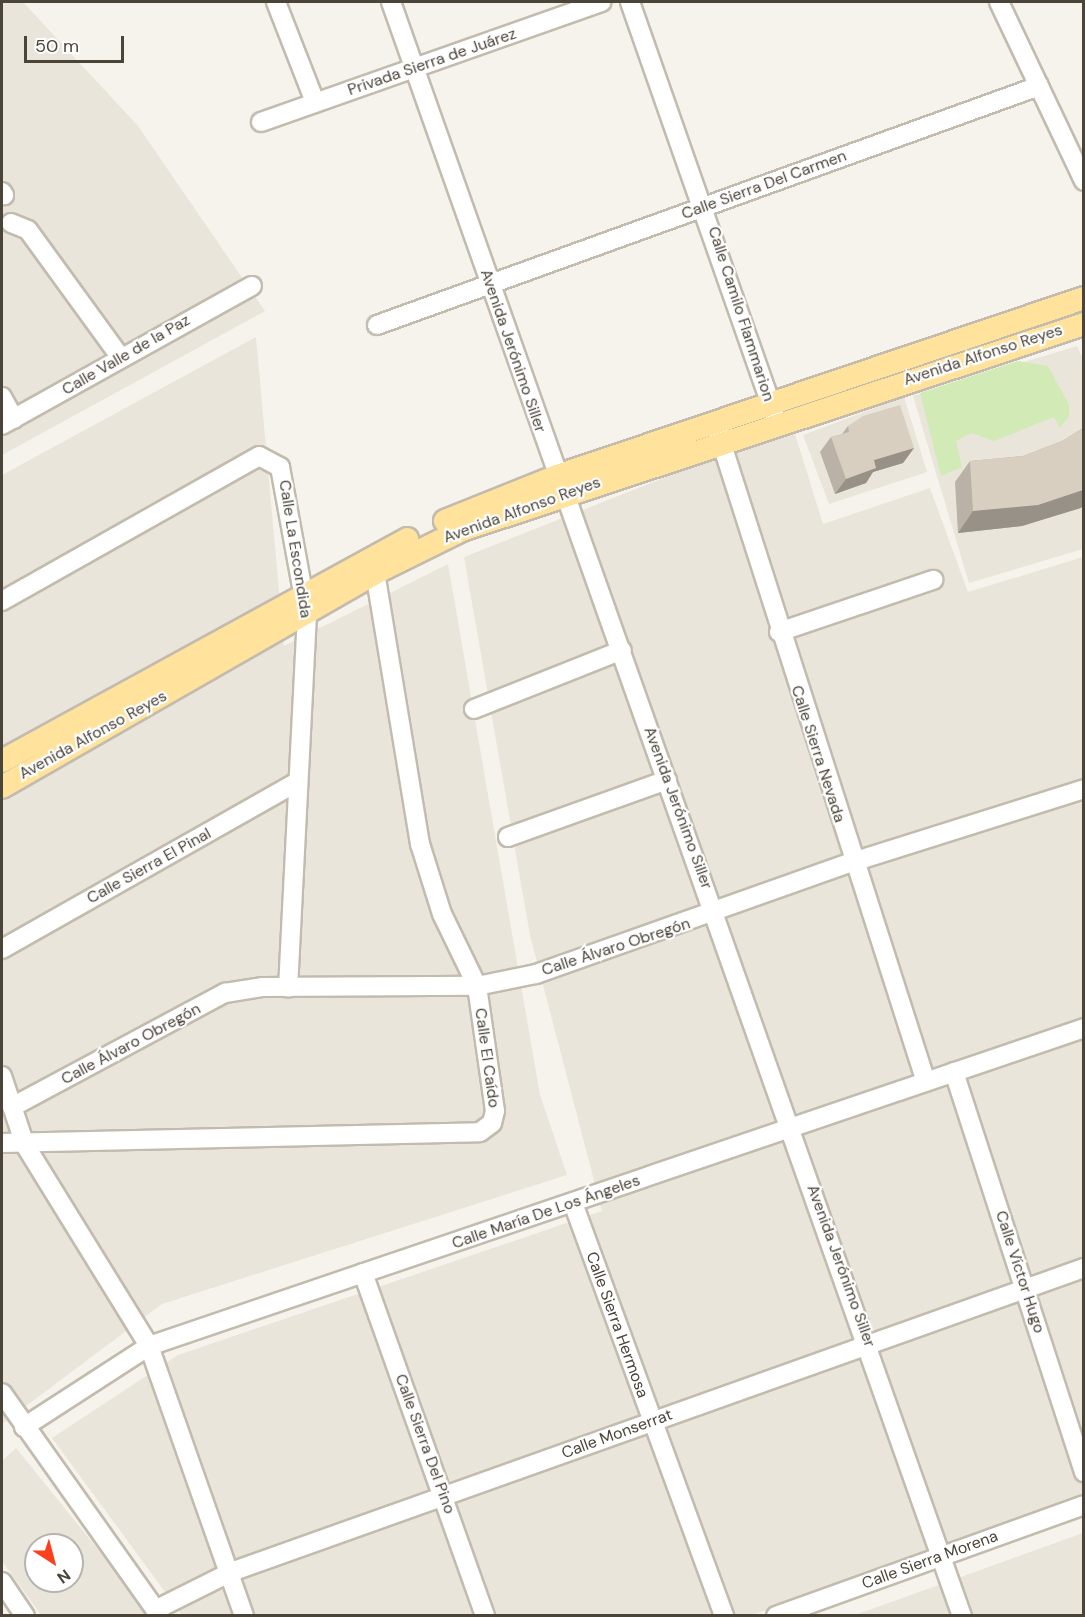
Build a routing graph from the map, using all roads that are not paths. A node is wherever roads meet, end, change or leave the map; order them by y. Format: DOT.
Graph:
graph roads {
  1 [pos="276,2"];
  2 [pos="391,2"];
  3 [pos="602,2"];
  4 [pos="630,2"];
  5 [pos="999,2"];
  6 [pos="414,68"];
  7 [pos="1039,86"];
  8 [pos="315,102"];
  9 [pos="261,123"];
  10 [pos="1083,181"];
  11 [pos="705,206"];
  12 [pos="11,223"];
  13 [pos="489,282"];
  14 [pos="252,286"];
  15 [pos="1083,298"];
  16 [pos="1083,324"];
  17 [pos="377,325"];
  18 [pos="121,358"];
  19 [pos="2,397"];
  20 [pos="775,415"];
  21 [pos="8,422"];
  22 [pos="718,433"];
  23 [pos="560,485"];
  24 [pos="375,573"];
  25 [pos="933,580"];
  26 [pos="2,601"];
  27 [pos="305,604"];
  28 [pos="779,632"];
  29 [pos="622,650"];
  30 [pos="474,709"];
  31 [pos="2,761"];
  32 [pos="667,780"];
  33 [pos="296,783"];
  34 [pos="2,787"];
  35 [pos="1083,789"];
  36 [pos="508,837"];
  37 [pos="853,862"];
  38 [pos="716,914"];
  39 [pos="2,949"];
  40 [pos="477,986"];
  41 [pos="288,988"];
  42 [pos="1083,1028"];
  43 [pos="954,1072"];
  44 [pos="2,1076"];
  45 [pos="926,1082"];
  46 [pos="12,1107"];
  47 [pos="791,1127"];
  48 [pos="2,1143"];
  49 [pos="25,1145"];
  50 [pos="573,1203"];
  51 [pos="1083,1268"];
  52 [pos="363,1273"];
  53 [pos="1025,1288"];
  54 [pos="869,1344"];
  55 [pos="149,1346"];
  56 [pos="2,1393"];
  57 [pos="652,1422"];
  58 [pos="24,1427"];
  59 [pos="1083,1472"];
  60 [pos="444,1496"];
  61 [pos="1083,1505"];
  62 [pos="941,1556"];
  63 [pos="231,1572"];
  64 [pos="2,1582"];
  65 [pos="157,1613"];
  66 [pos="25,1616"];
  67 [pos="244,1616"];
  68 [pos="485,1616"];
  69 [pos="724,1616"];
  70 [pos="776,1616"];
  71 [pos="962,1616"];
  1 -- 8 [label="street"];
  2 -- 6 [label="street, Avenida Jerónimo Siller"];
  3 -- 6 [label="street, Privada Sierra de Juárez"];
  4 -- 11 [label="street, Calle Camilo Flammarion"];
  5 -- 7 [label="street"];
  6 -- 8 [label="street, Privada Sierra de Juárez"];
  6 -- 13 [label="street, Avenida Jerónimo Siller"];
  7 -- 10 [label="street"];
  7 -- 11 [label="street, Calle Sierra Del Carmen"];
  8 -- 9 [label="street, Privada Sierra de Juárez"];
  11 -- 13 [label="street, Calle Sierra Del Carmen"];
  11 -- 20 [label="street, Calle Camilo Flammarion"];
  12 -- 18 [label="street"];
  13 -- 17 [label="street, Calle Sierra Del Carmen"];
  13 -- 23 [label="street, Avenida Jerónimo Siller"];
  14 -- 18 [label="street, Calle Valle de la Paz"];
  15 -- 20 [label="main road, Avenida Alfonso Reyes"];
  16 -- 20 [label="main road, Avenida Alfonso Reyes"];
  18 -- 21 [label="street, Calle Valle de la Paz"];
  19 -- 21 [label="street"];
  20 -- 22 [label="main road, Avenida Alfonso Reyes"];
  22 -- 23 [label="main road, Avenida Alfonso Reyes"];
  22 -- 28 [label="street, Calle Sierra Nevada"];
  23 -- 24 [label="main road, Avenida Alfonso Reyes"];
  23 -- 27 [label="main road, Avenida Alfonso Reyes"];
  23 -- 29 [label="street, Avenida Jerónimo Siller"];
  24 -- 27 [label="main road, Avenida Alfonso Reyes"];
  24 -- 40 [label="street, Calle El Caído"];
  25 -- 28 [label="street"];
  26 -- 27 [label="street, Calle La Escondida"];
  27 -- 31 [label="main road, Avenida Alfonso Reyes"];
  27 -- 33 [label="street, Calle La Escondida"];
  27 -- 34 [label="main road, Avenida Alfonso Reyes"];
  28 -- 37 [label="street, Calle Sierra Nevada"];
  29 -- 30 [label="street"];
  29 -- 32 [label="street, Avenida Jerónimo Siller"];
  32 -- 36 [label="street"];
  32 -- 38 [label="street, Avenida Jerónimo Siller"];
  33 -- 39 [label="street, Calle Sierra El Pinal"];
  33 -- 41 [label="street, Calle La Escondida"];
  35 -- 37 [label="street, Calle Álvaro Obregón"];
  37 -- 38 [label="street, Calle Álvaro Obregón"];
  37 -- 45 [label="street, Calle Sierra Nevada"];
  38 -- 40 [label="street, Calle Álvaro Obregón"];
  38 -- 47 [label="street, Avenida Jerónimo Siller"];
  40 -- 41 [label="street, Calle Álvaro Obregón"];
  40 -- 49 [label="street, Calle El Caído"];
  41 -- 46 [label="street, Calle Álvaro Obregón"];
  42 -- 43 [label="street, Calle María De Los Ángeles"];
  43 -- 45 [label="street, Calle María De Los Ángeles"];
  43 -- 53 [label="street, Calle Víctor Hugo"];
  44 -- 46 [label="street"];
  45 -- 47 [label="street, Calle María De Los Ángeles"];
  46 -- 49 [label="street"];
  47 -- 50 [label="street, Calle María De Los Ángeles"];
  47 -- 54 [label="street, Avenida Jerónimo Siller"];
  48 -- 49 [label="street, Calle El Caído"];
  49 -- 55 [label="street"];
  50 -- 52 [label="street, Calle María De Los Ángeles"];
  50 -- 57 [label="street, Calle Sierra Hermosa"];
  51 -- 53 [label="street, Calle Monserrat"];
  52 -- 55 [label="street, Calle María De Los Ángeles"];
  52 -- 60 [label="street, Calle Sierra Del Pino"];
  53 -- 54 [label="street, Calle Monserrat"];
  53 -- 59 [label="street, Calle Víctor Hugo"];
  54 -- 57 [label="street, Calle Monserrat"];
  54 -- 62 [label="street, Avenida Jerónimo Siller"];
  55 -- 58 [label="street, Calle María De Los Ángeles"];
  55 -- 63 [label="street"];
  56 -- 58 [label="street"];
  57 -- 60 [label="street, Calle Monserrat"];
  57 -- 69 [label="street, Calle Sierra Hermosa"];
  58 -- 65 [label="street"];
  60 -- 63 [label="street, Calle Monserrat"];
  60 -- 68 [label="street, Calle Sierra Del Pino"];
  61 -- 62 [label="street, Calle Sierra Morena"];
  62 -- 70 [label="street, Calle Sierra Morena"];
  62 -- 71 [label="street, Avenida Jerónimo Siller"];
  63 -- 65 [label="street, Calle Monserrat"];
  63 -- 67 [label="street"];
  64 -- 66 [label="street"];
}
